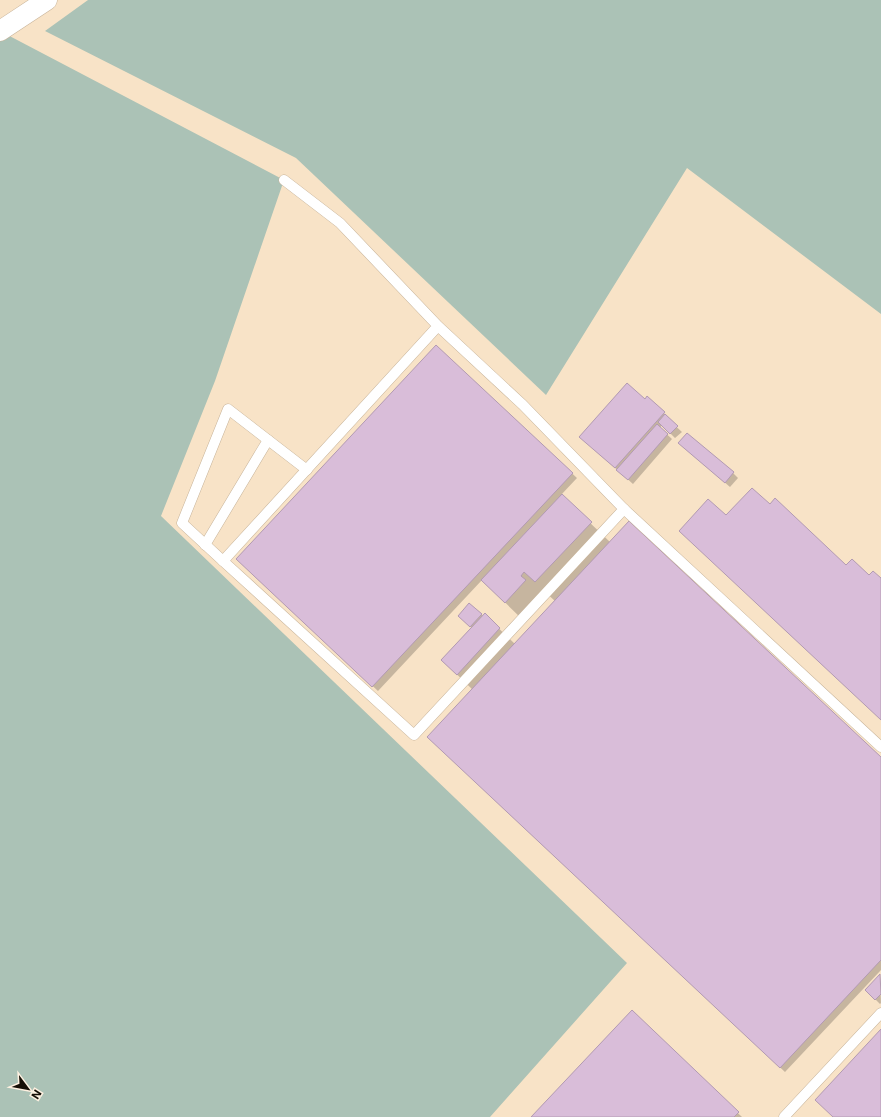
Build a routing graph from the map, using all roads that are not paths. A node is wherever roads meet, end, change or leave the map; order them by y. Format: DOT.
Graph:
graph roads {
  1 [pos="47,0"];
  2 [pos="0,31"];
  3 [pos="284,180"];
  4 [pos="438,326"];
  5 [pos="268,440"];
  6 [pos="307,470"];
  7 [pos="624,509"];
  8 [pos="205,545"];
  9 [pos="224,561"];
  10 [pos="881,747"];
  11 [pos="881,1013"];
  12 [pos="784,1117"];
  1 -- 2 [label="street"];
  3 -- 4 [label="lane"];
  4 -- 6 [label="lane"];
  4 -- 7 [label="lane"];
  5 -- 6 [label="lane"];
  5 -- 8 [label="lane"];
  5 -- 8 [label="lane"];
  6 -- 9 [label="lane"];
  7 -- 9 [label="lane"];
  7 -- 10 [label="lane"];
  8 -- 9 [label="lane"];
  11 -- 12 [label="lane"];
}
